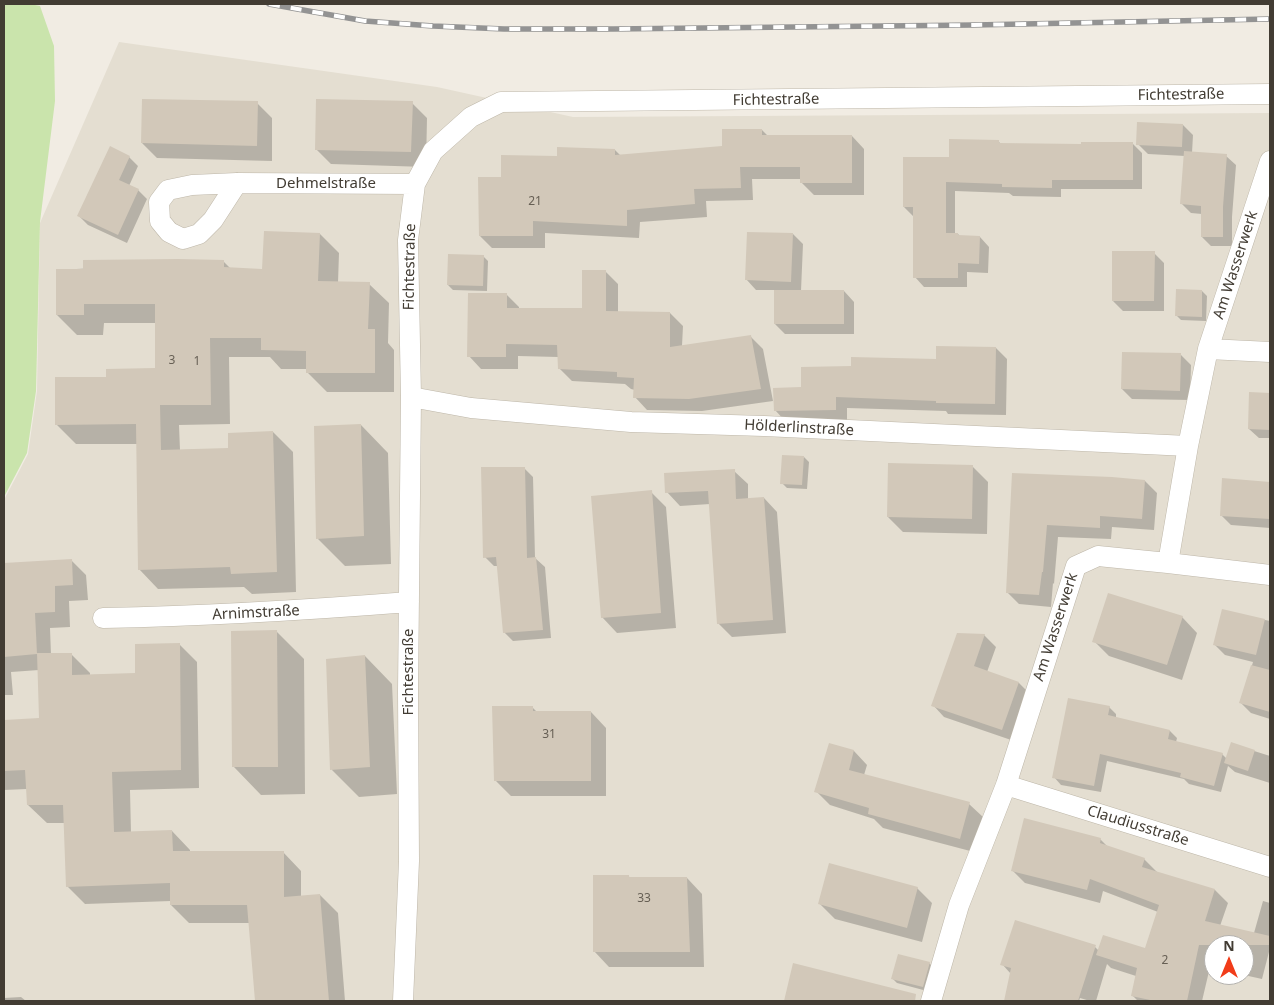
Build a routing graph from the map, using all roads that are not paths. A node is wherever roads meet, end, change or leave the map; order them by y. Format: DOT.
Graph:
graph roads {
  1 [pos="1270,94"];
  2 [pos="1270,161"];
  3 [pos="237,184"];
  4 [pos="415,184"];
  5 [pos="1208,349"];
  6 [pos="1270,352"];
  7 [pos="411,397"];
  8 [pos="1188,446"];
  9 [pos="1168,563"];
  10 [pos="1270,575"];
  11 [pos="410,602"];
  12 [pos="103,618"];
  13 [pos="1006,784"];
  14 [pos="1270,867"];
  15 [pos="403,1001"];
  16 [pos="931,1001"];
  1 -- 4 [label="street, Fichtestraße"];
  2 -- 5 [label="street, Am Wasserwerk"];
  3 -- 4 [label="street, Dehmelstraße"];
  4 -- 7 [label="street, Fichtestraße"];
  5 -- 6 [label="street"];
  5 -- 8 [label="street, Am Wasserwerk"];
  7 -- 8 [label="street, Hölderlinstraße"];
  7 -- 11 [label="street, Fichtestraße"];
  8 -- 9 [label="street, Am Wasserwerk"];
  9 -- 10 [label="street"];
  9 -- 13 [label="street, Am Wasserwerk"];
  11 -- 12 [label="street, Arnimstraße"];
  11 -- 15 [label="street, Fichtestraße"];
  13 -- 14 [label="street, Claudiusstraße"];
  13 -- 16 [label="street, Am Wasserwerk"];
}
